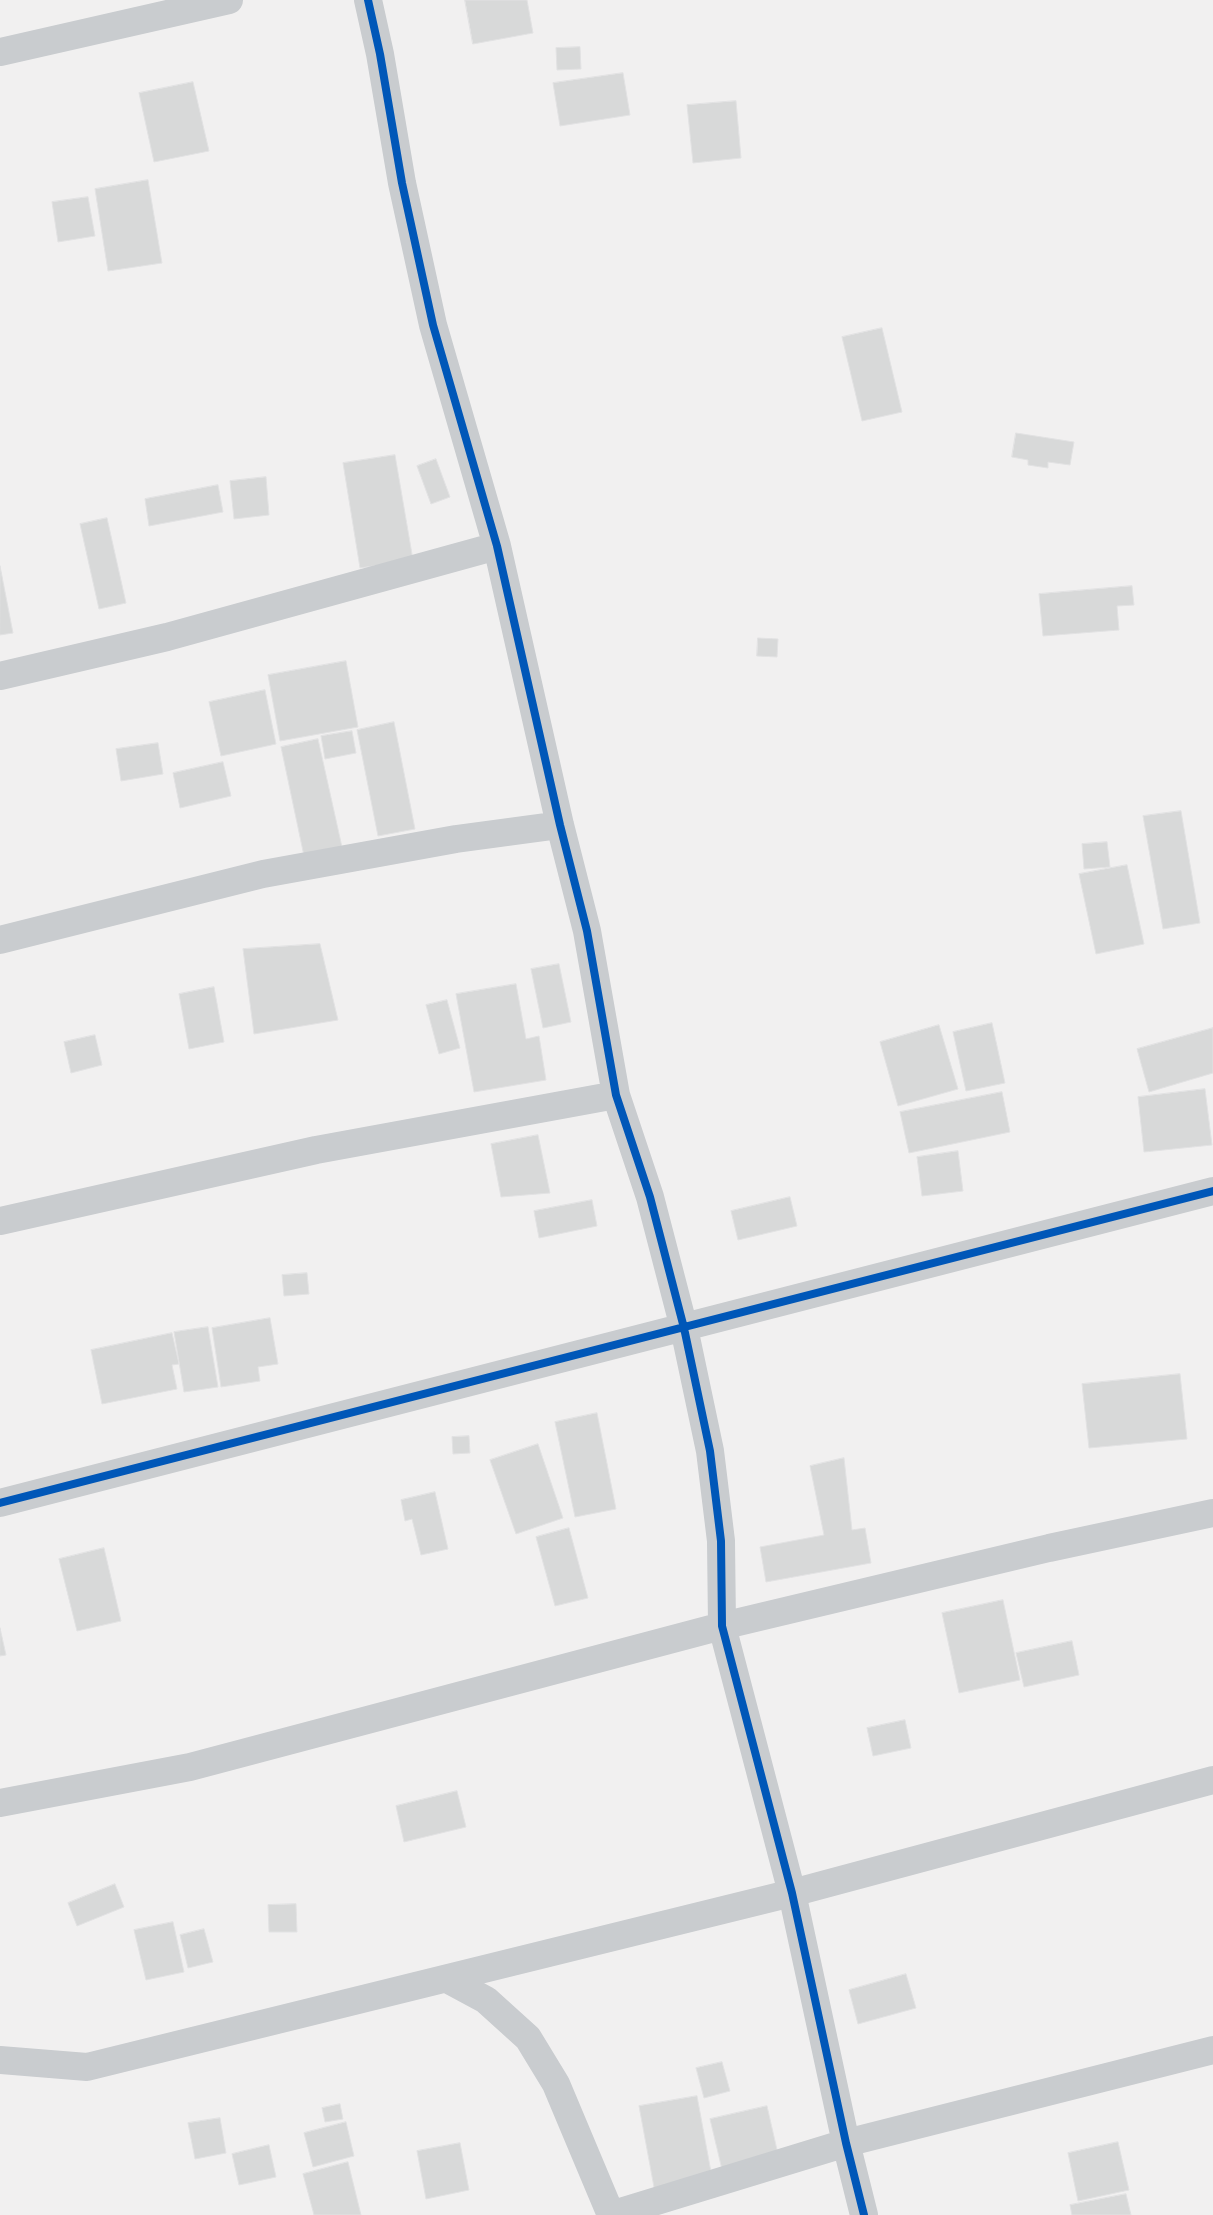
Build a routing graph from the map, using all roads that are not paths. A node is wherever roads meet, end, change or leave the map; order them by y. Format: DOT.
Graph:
graph roads {
  1 [pos="229,0"];
  2 [pos="368,0"];
  3 [pos="0,52"];
  4 [pos="497,546"];
  5 [pos="0,676"];
  6 [pos="560,826"];
  7 [pos="0,940"];
  8 [pos="616,1095"];
  9 [pos="1213,1191"];
  10 [pos="0,1220"];
  11 [pos="684,1328"];
  12 [pos="0,1503"];
  13 [pos="1213,1513"];
  14 [pos="722,1626"];
  15 [pos="1213,1780"];
  16 [pos="0,1803"];
  17 [pos="792,1893"];
  18 [pos="447,1979"];
  19 [pos="1213,2050"];
  20 [pos="0,2060"];
  21 [pos="846,2144"];
  22 [pos="611,2215"];
  23 [pos="864,2215"];
  1 -- 3 [label="street"];
  2 -- 4 [label="street"];
  4 -- 5 [label="street"];
  4 -- 6 [label="street"];
  6 -- 7 [label="street"];
  6 -- 8 [label="street"];
  8 -- 10 [label="street"];
  8 -- 11 [label="street"];
  9 -- 11 [label="street"];
  11 -- 12 [label="street"];
  11 -- 14 [label="street"];
  13 -- 14 [label="street"];
  14 -- 16 [label="street"];
  14 -- 17 [label="street"];
  15 -- 17 [label="street"];
  17 -- 18 [label="street"];
  17 -- 21 [label="street"];
  18 -- 20 [label="street"];
  18 -- 22 [label="street"];
  19 -- 21 [label="street"];
  21 -- 22 [label="street"];
  21 -- 23 [label="street"];
}
